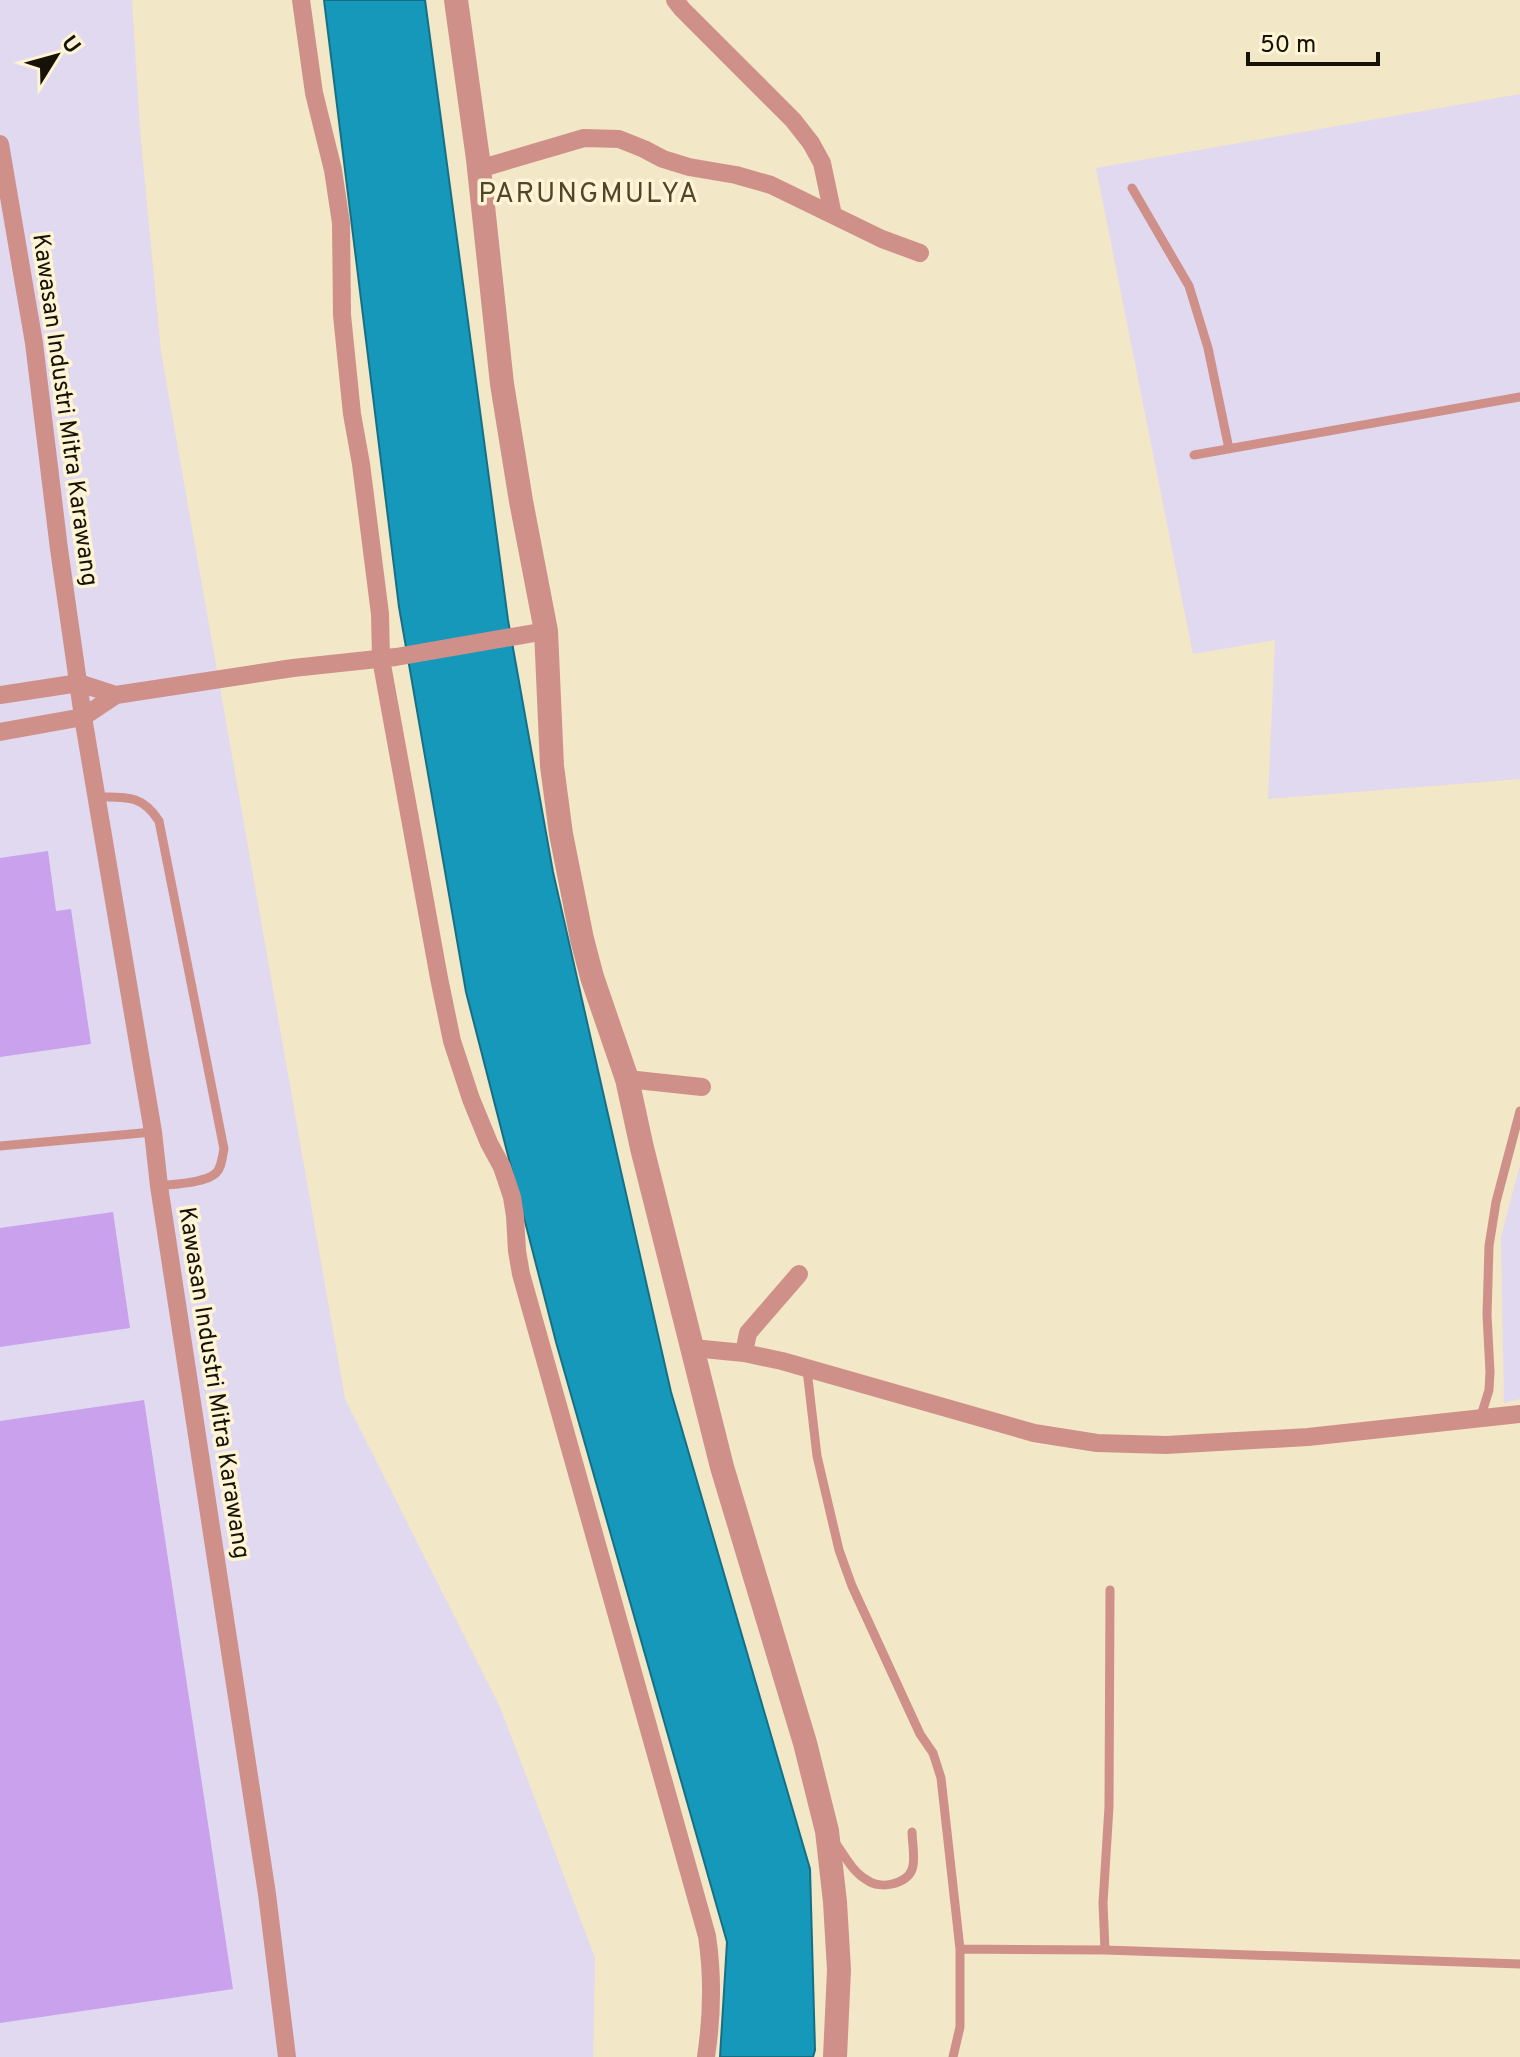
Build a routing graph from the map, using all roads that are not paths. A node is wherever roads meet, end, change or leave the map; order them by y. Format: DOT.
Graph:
graph roads {
  1 [pos="301,0"];
  2 [pos="456,0"];
  3 [pos="675,0"];
  4 [pos="0,144"];
  5 [pos="479,169"];
  6 [pos="1132,188"];
  7 [pos="833,215"];
  8 [pos="920,253"];
  9 [pos="1520,397"];
  10 [pos="1229,449"];
  11 [pos="1194,455"];
  12 [pos="546,631"];
  13 [pos="389,658"];
  14 [pos="79,683"];
  15 [pos="0,695"];
  16 [pos="116,695"];
  17 [pos="83,717"];
  18 [pos="0,732"];
  19 [pos="97,797"];
  20 [pos="627,1079"];
  21 [pos="702,1087"];
  22 [pos="1520,1111"];
  23 [pos="153,1132"];
  24 [pos="0,1146"];
  25 [pos="159,1186"];
  26 [pos="799,1274"];
  27 [pos="693,1348"];
  28 [pos="744,1353"];
  29 [pos="807,1370"];
  30 [pos="1520,1414"];
  31 [pos="1480,1419"];
  32 [pos="1110,1590"];
  33 [pos="827,1831"];
  34 [pos="912,1832"];
  35 [pos="960,1949"];
  36 [pos="1105,1950"];
  37 [pos="1520,1964"];
  38 [pos="287,2057"];
  39 [pos="706,2057"];
  40 [pos="835,2057"];
  41 [pos="953,2057"];
  1 -- 13 [label="street"];
  2 -- 5 [label="street"];
  3 -- 7 [label="street"];
  4 -- 14 [label="street, Kawasan Industri Mitra Karawang"];
  5 -- 7 [label="street"];
  5 -- 12 [label="street"];
  6 -- 10 [label="lane"];
  7 -- 8 [label="street"];
  9 -- 10 [label="lane"];
  10 -- 11 [label="lane"];
  12 -- 13 [label="street"];
  12 -- 20 [label="street"];
  13 -- 16 [label="street"];
  13 -- 39 [label="street"];
  14 -- 15 [label="street"];
  14 -- 16 [label="street"];
  14 -- 17 [label="street, Kawasan Industri Mitra Karawang"];
  16 -- 17 [label="street"];
  17 -- 18 [label="street"];
  17 -- 19 [label="street, Kawasan Industri Mitra Karawang"];
  19 -- 23 [label="street, Kawasan Industri Mitra Karawang"];
  19 -- 25 [label="lane"];
  20 -- 21 [label="street"];
  20 -- 27 [label="street"];
  22 -- 31 [label="lane"];
  23 -- 24 [label="lane"];
  23 -- 25 [label="street, Kawasan Industri Mitra Karawang"];
  25 -- 38 [label="street, Kawasan Industri Mitra Karawang"];
  26 -- 28 [label="street"];
  27 -- 28 [label="street"];
  27 -- 33 [label="street"];
  28 -- 29 [label="street"];
  29 -- 31 [label="street"];
  29 -- 35 [label="lane"];
  30 -- 31 [label="street"];
  32 -- 36 [label="lane"];
  33 -- 34 [label="lane"];
  33 -- 40 [label="street"];
  35 -- 36 [label="lane"];
  35 -- 41 [label="lane"];
  36 -- 37 [label="lane"];
}
